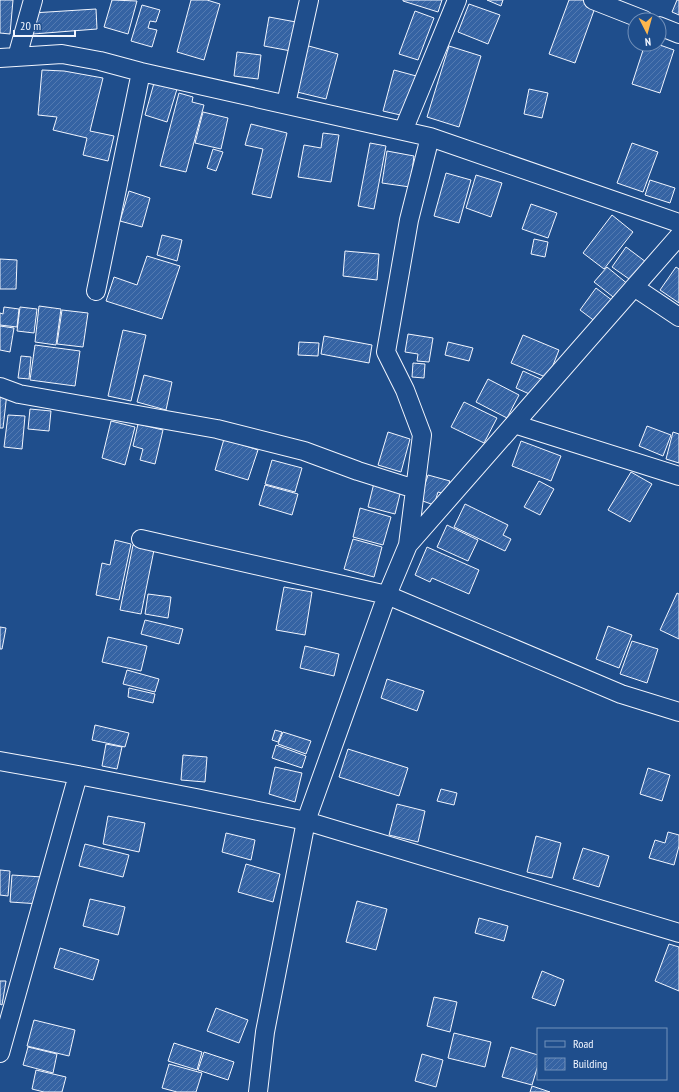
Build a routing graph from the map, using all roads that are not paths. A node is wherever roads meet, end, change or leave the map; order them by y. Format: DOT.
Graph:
graph roads {
  1 [pos="33,0"];
  2 [pos="309,0"];
  3 [pos="457,0"];
  4 [pos="593,0"];
  5 [pos="627,13"];
  6 [pos="667,29"];
  7 [pos="679,34"];
  8 [pos="9,58"];
  9 [pos="141,72"];
  10 [pos="286,104"];
  11 [pos="403,131"];
  12 [pos="430,137"];
  13 [pos="679,223"];
  14 [pos="679,236"];
  15 [pos="634,287"];
  16 [pos="96,291"];
  17 [pos="679,317"];
  18 [pos="0,387"];
  19 [pos="514,424"];
  20 [pos="679,476"];
  21 [pos="415,488"];
  22 [pos="141,539"];
  23 [pos="408,545"];
  24 [pos="387,595"];
  25 [pos="679,712"];
  26 [pos="0,761"];
  27 [pos="78,774"];
  28 [pos="306,821"];
  29 [pos="679,933"];
  30 [pos="0,1053"];
  31 [pos="258,1092"];
  1 -- 8 [label="street"];
  2 -- 10 [label="street"];
  3 -- 11 [label="street"];
  4 -- 5 [label="street"];
  6 -- 7 [label="street"];
  8 -- 9 [label="street"];
  9 -- 10 [label="street"];
  9 -- 16 [label="street"];
  10 -- 11 [label="street"];
  11 -- 12 [label="street"];
  12 -- 13 [label="street"];
  12 -- 21 [label="street"];
  14 -- 15 [label="street"];
  15 -- 17 [label="street"];
  15 -- 19 [label="street"];
  18 -- 21 [label="street"];
  19 -- 20 [label="street"];
  19 -- 23 [label="street"];
  21 -- 23 [label="street"];
  22 -- 24 [label="street"];
  23 -- 24 [label="street"];
  24 -- 25 [label="street"];
  24 -- 28 [label="street"];
  26 -- 27 [label="street"];
  27 -- 28 [label="street"];
  27 -- 30 [label="street"];
  28 -- 29 [label="street"];
  28 -- 31 [label="street"];
}
